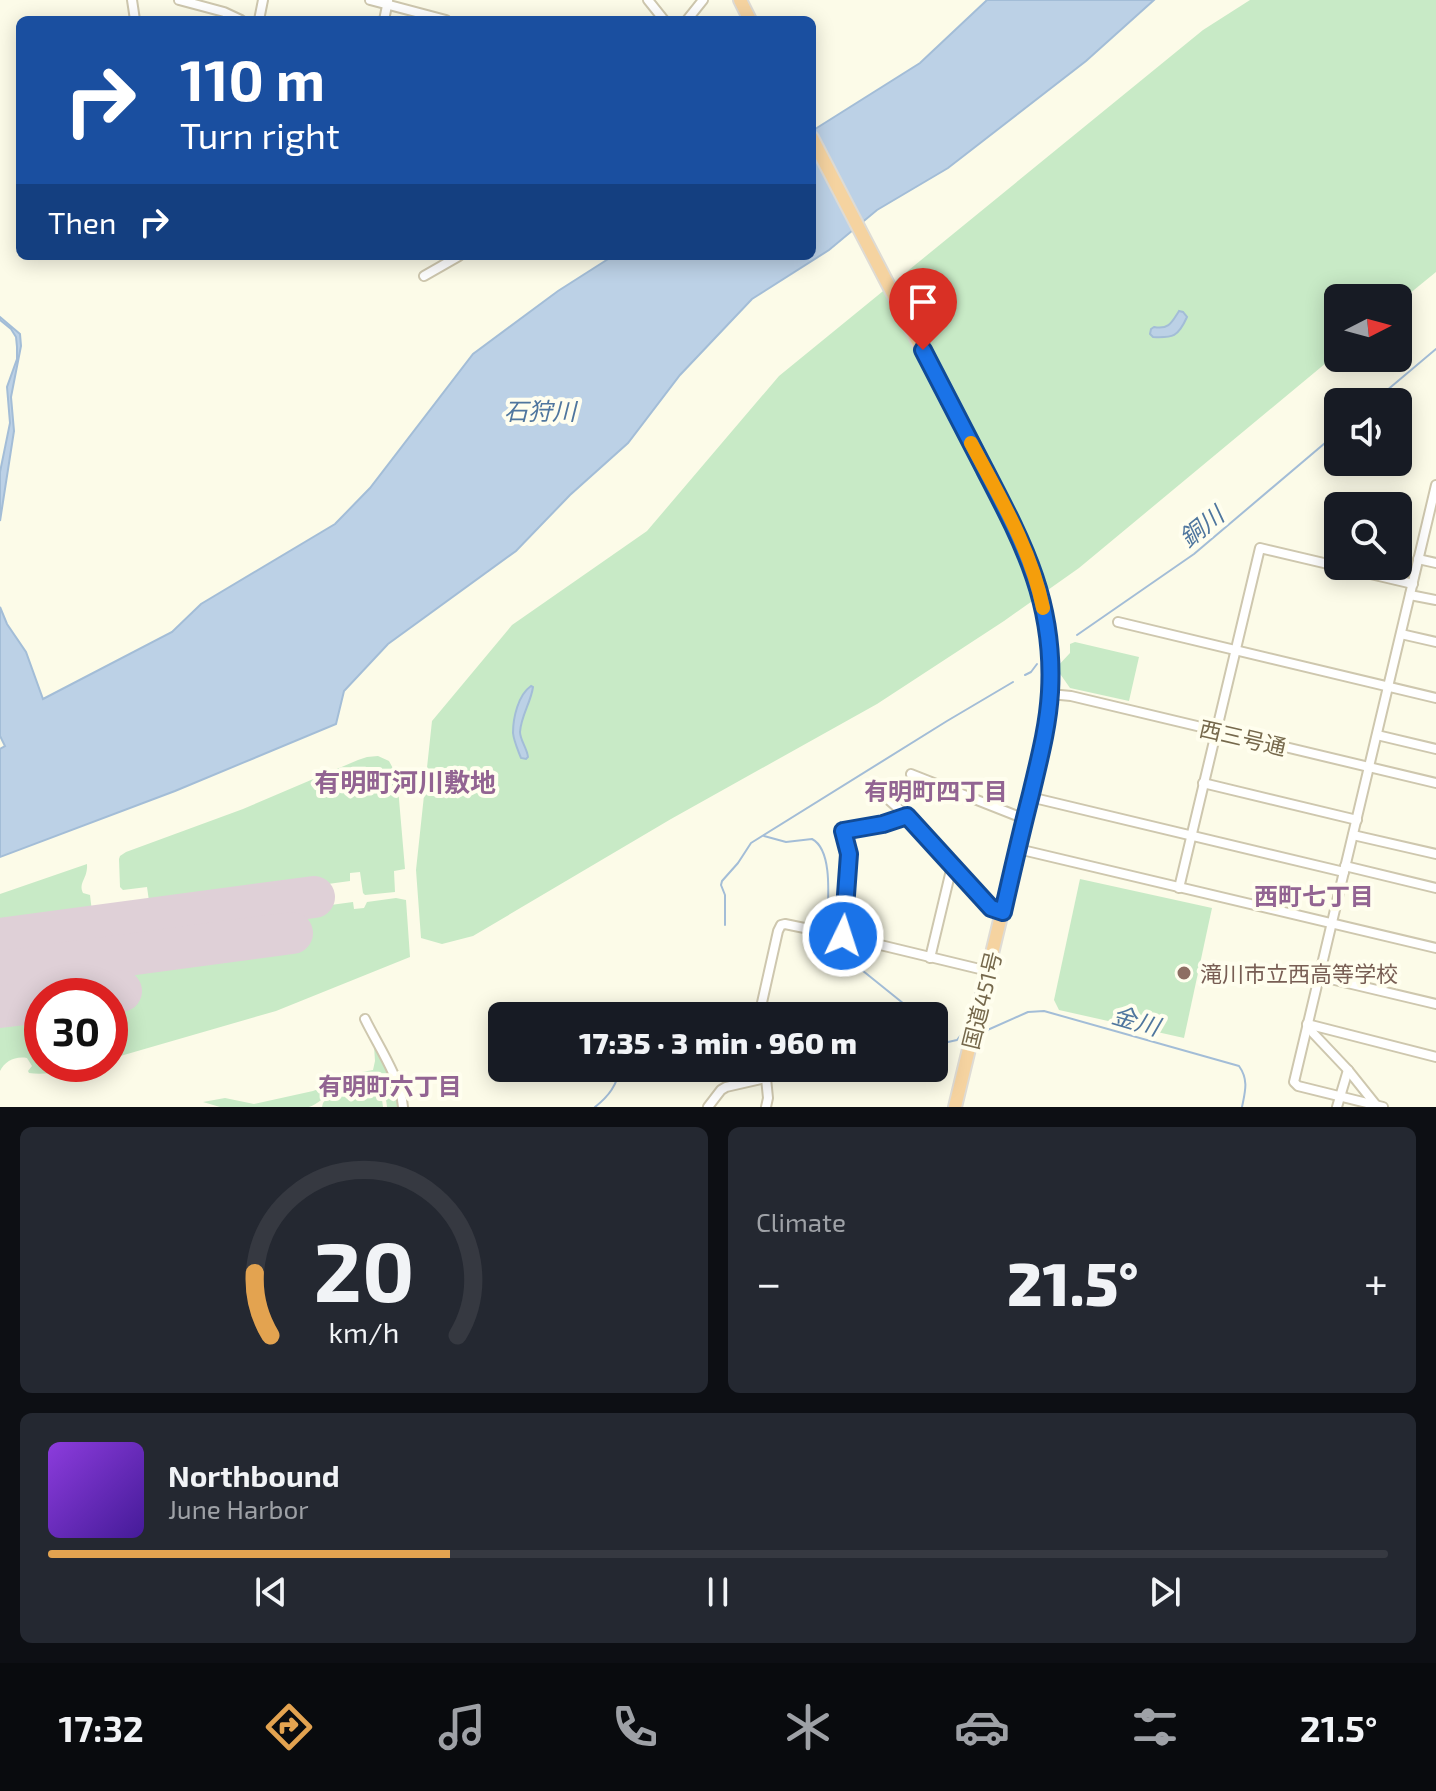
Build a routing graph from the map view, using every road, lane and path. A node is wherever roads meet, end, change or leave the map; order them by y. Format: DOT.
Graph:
graph roads {
  1 [pos="179,0"];
  2 [pos="370,0"];
  3 [pos="648,0"];
  4 [pos="703,0"];
  5 [pos="388,2"];
  6 [pos="232,16"];
  7 [pos="433,16"];
  8 [pos="661,16"];
  9 [pos="690,16"];
  10 [pos="816,146"];
  11 [pos="452,260"];
  12 [pos="424,276"];
  13 [pos="1436,485"];
  14 [pos="1425,530"];
  15 [pos="1436,533"];
  16 [pos="1418,559"];
  17 [pos="1436,563"];
  18 [pos="1413,584"];
  19 [pos="1410,595"];
  20 [pos="1436,600"];
  21 [pos="1118,622"];
  22 [pos="1401,634"];
  23 [pos="1436,642"];
  24 [pos="1234,650"];
  25 [pos="1389,687"];
  26 [pos="1050,694"];
  27 [pos="1436,698"];
  28 [pos="1216,731"];
  29 [pos="1377,735"];
  30 [pos="1436,749"];
  31 [pos="1369,767"];
  32 [pos="911,774"];
  33 [pos="1203,783"];
  34 [pos="1436,783"];
  35 [pos="872,785"];
  36 [pos="1030,797"];
  37 [pos="907,816"];
  38 [pos="1025,819"];
  39 [pos="1357,820"];
  40 [pos="1353,835"];
  41 [pos="1191,836"];
  42 [pos="1018,849"];
  43 [pos="1436,854"];
  44 [pos="952,866"];
  45 [pos="1344,869"];
  46 [pos="1179,888"];
  47 [pos="1436,888"];
  48 [pos="1003,912"];
  49 [pos="1331,924"];
  50 [pos="843,936"];
  51 [pos="1436,948"];
  52 [pos="930,958"];
  53 [pos="988,971"];
  54 [pos="1318,976"];
  55 [pos="762,1002"];
  56 [pos="1436,1004"];
  57 [pos="365,1019"];
  58 [pos="1309,1025"];
  59 [pos="1436,1057"];
  60 [pos="1348,1070"];
  61 [pos="748,1082"];
  62 [pos="766,1082"];
  63 [pos="1340,1096"];
  64 [pos="1380,1106"];
  65 [pos="403,1107"];
  66 [pos="708,1107"];
  67 [pos="767,1107"];
  68 [pos="955,1107"];
  69 [pos="1337,1107"];
  1 -- 6 [label="street"];
  2 -- 5 [label="street"];
  3 -- 8 [label="street"];
  4 -- 9 [label="street"];
  5 -- 7 [label="street"];
  10 -- 26 [label="highway, 国道451号"];
  11 -- 12 [label="street"];
  13 -- 14 [label="street"];
  14 -- 15 [label="street"];
  14 -- 16 [label="street"];
  16 -- 17 [label="street"];
  16 -- 18 [label="street"];
  18 -- 19 [label="street"];
  18 -- 24 [label="street"];
  19 -- 20 [label="street"];
  19 -- 22 [label="street"];
  21 -- 24 [label="street"];
  22 -- 23 [label="street"];
  22 -- 25 [label="street"];
  24 -- 25 [label="street"];
  24 -- 28 [label="street"];
  25 -- 27 [label="street"];
  25 -- 29 [label="street"];
  26 -- 28 [label="street, 西三号通"];
  26 -- 36 [label="highway, 国道451号"];
  28 -- 31 [label="street, 西三号通"];
  28 -- 33 [label="street"];
  29 -- 30 [label="street"];
  29 -- 31 [label="street"];
  31 -- 34 [label="street, 西三号通"];
  31 -- 39 [label="street"];
  32 -- 38 [label="street"];
  33 -- 39 [label="street"];
  33 -- 41 [label="street"];
  35 -- 37 [label="street"];
  36 -- 38 [label="highway, 国道451号"];
  36 -- 41 [label="street"];
  37 -- 44 [label="street"];
  37 -- 50 [label="street"];
  38 -- 42 [label="highway, 国道451号"];
  39 -- 40 [label="street"];
  40 -- 43 [label="street"];
  40 -- 45 [label="street"];
  41 -- 45 [label="street"];
  41 -- 46 [label="street"];
  42 -- 46 [label="street"];
  42 -- 48 [label="highway, 国道451号"];
  44 -- 48 [label="street"];
  44 -- 52 [label="street"];
  45 -- 47 [label="street"];
  45 -- 49 [label="street"];
  46 -- 49 [label="street"];
  48 -- 53 [label="highway, 国道451号"];
  49 -- 51 [label="street"];
  49 -- 54 [label="street"];
  50 -- 52 [label="street"];
  50 -- 55 [label="street"];
  52 -- 53 [label="street"];
  53 -- 68 [label="highway, 国道451号"];
  54 -- 56 [label="street"];
  54 -- 58 [label="street"];
  57 -- 65 [label="street"];
  58 -- 59 [label="street"];
  58 -- 60 [label="street"];
  58 -- 63 [label="street"];
  60 -- 63 [label="street"];
  60 -- 64 [label="street"];
  61 -- 66 [label="street"];
  62 -- 67 [label="street"];
  63 -- 64 [label="street"];
  63 -- 69 [label="street"];
}
